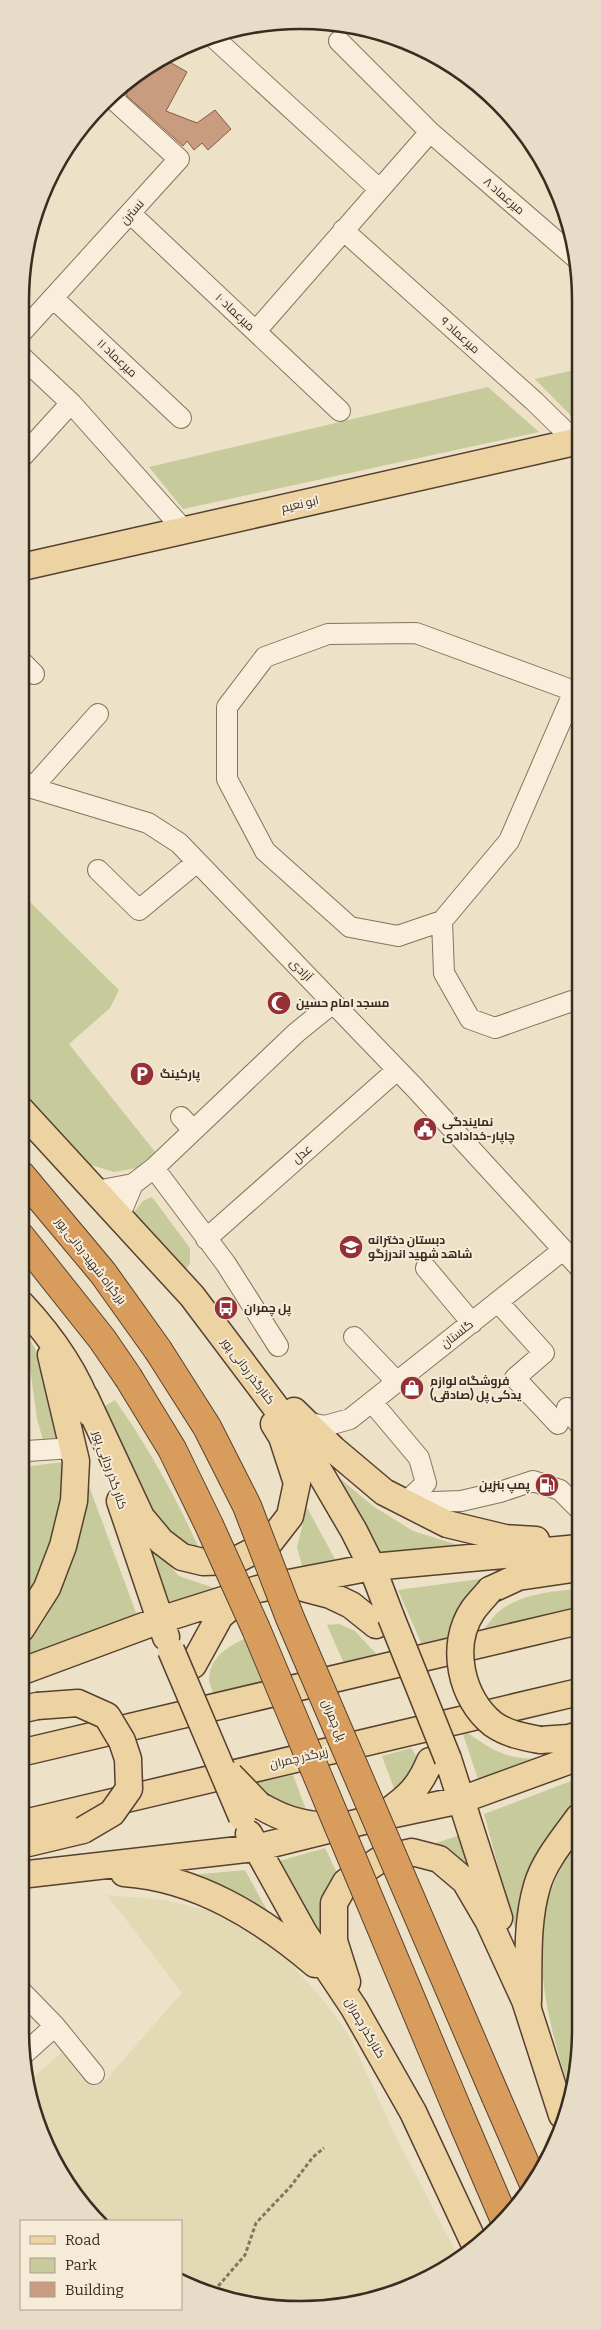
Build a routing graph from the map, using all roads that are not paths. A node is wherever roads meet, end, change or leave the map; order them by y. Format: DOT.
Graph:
graph roads {
  1 [pos="218,42"];
  2 [pos="339,42"];
  3 [pos="115,101"];
  4 [pos="430,132"];
  5 [pos="379,189"];
  6 [pos="131,214"];
  7 [pos="343,230"];
  8 [pos="568,251"];
  9 [pos="53,298"];
  10 [pos="29,324"];
  11 [pos="256,332"];
  12 [pos="29,364"];
  13 [pos="71,403"];
  14 [pos="340,411"];
  15 [pos="181,418"];
  16 [pos="572,436"];
  17 [pos="572,442"];
  18 [pos="29,449"];
  19 [pos="184,530"];
  20 [pos="29,566"];
  21 [pos="572,689"];
  22 [pos="572,699"];
  23 [pos="98,714"];
  24 [pos="29,782"];
  25 [pos="29,785"];
  26 [pos="197,862"];
  27 [pos="98,870"];
  28 [pos="442,921"];
  29 [pos="572,1001"];
  30 [pos="333,1003"];
  31 [pos="397,1070"];
  32 [pos="29,1119"];
  33 [pos="154,1168"];
  34 [pos="133,1184"];
  35 [pos="29,1185"];
  36 [pos="96,1190"];
  37 [pos="119,1217"];
  38 [pos="206,1238"];
  39 [pos="29,1247"];
  40 [pos="563,1250"];
  41 [pos="572,1260"];
  42 [pos="426,1268"];
  43 [pos="192,1296"];
  44 [pos="498,1302"];
  45 [pos="29,1313"];
  46 [pos="472,1322"];
  47 [pos="45,1330"];
  48 [pos="354,1337"];
  49 [pos="278,1346"];
  50 [pos="158,1350"];
  51 [pos="397,1382"];
  52 [pos="85,1397"];
  53 [pos="372,1402"];
  54 [pos="350,1419"];
  55 [pos="572,1421"];
  56 [pos="305,1422"];
  57 [pos="73,1448"];
  58 [pos="29,1451"];
  59 [pos="342,1457"];
  60 [pos="572,1502"];
  61 [pos="405,1503"];
  62 [pos="572,1543"];
  63 [pos="572,1549"];
  64 [pos="372,1567"];
  65 [pos="572,1569"];
  66 [pos="286,1584"];
  67 [pos="247,1593"];
  68 [pos="29,1615"];
  69 [pos="160,1620"];
  70 [pos="384,1621"];
  71 [pos="572,1623"];
  72 [pos="29,1669"];
  73 [pos="572,1694"];
  74 [pos="29,1708"];
  75 [pos="198,1716"];
  76 [pos="572,1737"];
  77 [pos="29,1751"];
  78 [pos="439,1760"];
  79 [pos="572,1760"];
  80 [pos="461,1800"];
  81 [pos="251,1811"];
  82 [pos="380,1817"];
  83 [pos="29,1822"];
  84 [pos="572,1826"];
  85 [pos="342,1827"];
  86 [pos="29,1843"];
  87 [pos="256,1848"];
  88 [pos="65,1869"];
  89 [pos="29,1874"];
  90 [pos="29,1999"];
  91 [pos="528,2007"];
  92 [pos="354,2008"];
  93 [pos="55,2026"];
  94 [pos="29,2049"];
  95 [pos="94,2074"];
  96 [pos="560,2109"];
  97 [pos="530,2174"];
  98 [pos="502,2213"];
  99 [pos="473,2240"];
  1 -- 5 [label="street"];
  2 -- 4 [label="street, میرعماد ۸"];
  3 -- 6 [label="street, نسترن"];
  4 -- 5 [label="street"];
  4 -- 8 [label="street, میرعماد ۸"];
  5 -- 7 [label="street"];
  6 -- 9 [label="street, نسترن"];
  6 -- 11 [label="street, میرعماد ۱۰"];
  7 -- 11 [label="street"];
  7 -- 16 [label="street, میرعماد ۹"];
  9 -- 10 [label="street, نسترن"];
  9 -- 15 [label="street, میرعماد ۱۱"];
  11 -- 14 [label="street, میرعماد ۱۰"];
  12 -- 13 [label="street"];
  13 -- 18 [label="street"];
  13 -- 19 [label="street"];
  17 -- 19 [label="main road, ابو نعیم"];
  19 -- 20 [label="main road, ابو نعیم"];
  21 -- 28 [label="street"];
  22 -- 28 [label="street"];
  23 -- 24 [label="street"];
  25 -- 26 [label="street, آزادی"];
  26 -- 27 [label="street"];
  26 -- 30 [label="street, آزادی"];
  28 -- 29 [label="street"];
  30 -- 31 [label="street, آزادی"];
  30 -- 33 [label="street"];
  31 -- 38 [label="street, عدل"];
  31 -- 40 [label="street, آزادی"];
  32 -- 36 [label="main road, کنارگذر ردانی پور"];
  33 -- 34 [label="street"];
  33 -- 38 [label="street"];
  34 -- 36 [label="street"];
  34 -- 37 [label="street"];
  35 -- 50 [label="highway, بزرگراه شهید ردانی پور"];
  36 -- 37 [label="main road, کنارگذر ردانی پور"];
  37 -- 43 [label="main road, کنارگذر ردانی پور"];
  38 -- 49 [label="street"];
  39 -- 98 [label="highway, bridge"];
  40 -- 41 [label="street, آزادی"];
  40 -- 44 [label="street, گلستان"];
  42 -- 46 [label="street"];
  43 -- 52 [label="main road"];
  43 -- 56 [label="main road"];
  43 -- 64 [label="main road, کنارگذر ردانی پور"];
  44 -- 46 [label="street, گلستان"];
  44 -- 55 [label="street"];
  45 -- 47 [label="main road, کنار گذر ردانی پور"];
  46 -- 51 [label="street, گلستان"];
  47 -- 52 [label="main road, کنار گذر ردانی پور"];
  47 -- 57 [label="main road"];
  48 -- 51 [label="street"];
  50 -- 97 [label="highway, پل چمران, bridge"];
  51 -- 53 [label="street, گلستان"];
  52 -- 69 [label="main road, کنار گذر ردانی پور"];
  53 -- 54 [label="street, گلستان"];
  53 -- 61 [label="street"];
  54 -- 56 [label="street"];
  54 -- 59 [label="street"];
  56 -- 59 [label="main road"];
  57 -- 58 [label="street"];
  57 -- 68 [label="main road"];
  59 -- 61 [label="main road"];
  60 -- 61 [label="street"];
  61 -- 62 [label="main road"];
  63 -- 64 [label="main road"];
  64 -- 66 [label="main road"];
  64 -- 70 [label="main road, کنارگذر ردانی پور"];
  65 -- 76 [label="main road, bridge"];
  66 -- 67 [label="main road"];
  66 -- 70 [label="main road"];
  67 -- 69 [label="main road"];
  67 -- 75 [label="main road, bridge"];
  69 -- 72 [label="main road"];
  69 -- 75 [label="main road, کنار گذر ردانی پور, bridge"];
  70 -- 78 [label="main road, bridge"];
  71 -- 77 [label="main road"];
  73 -- 83 [label="main road, زیرگذر چمران"];
  74 -- 86 [label="main road, bridge"];
  75 -- 81 [label="main road, کنار گذر ردانی پور, bridge"];
  78 -- 80 [label="main road"];
  78 -- 82 [label="main road"];
  79 -- 80 [label="main road"];
  80 -- 82 [label="main road"];
  80 -- 91 [label="main road"];
  81 -- 85 [label="main road"];
  81 -- 87 [label="main road, کنارگذر چمران"];
  82 -- 85 [label="main road"];
  84 -- 91 [label="main road"];
  85 -- 87 [label="main road"];
  87 -- 88 [label="main road"];
  87 -- 92 [label="main road, کنارگذر چمران"];
  88 -- 89 [label="main road"];
  88 -- 92 [label="main road"];
  90 -- 93 [label="street"];
  91 -- 92 [label="main road"];
  91 -- 96 [label="main road"];
  92 -- 99 [label="main road, کنارگذر چمران"];
  93 -- 94 [label="street"];
  93 -- 95 [label="street"];
}
